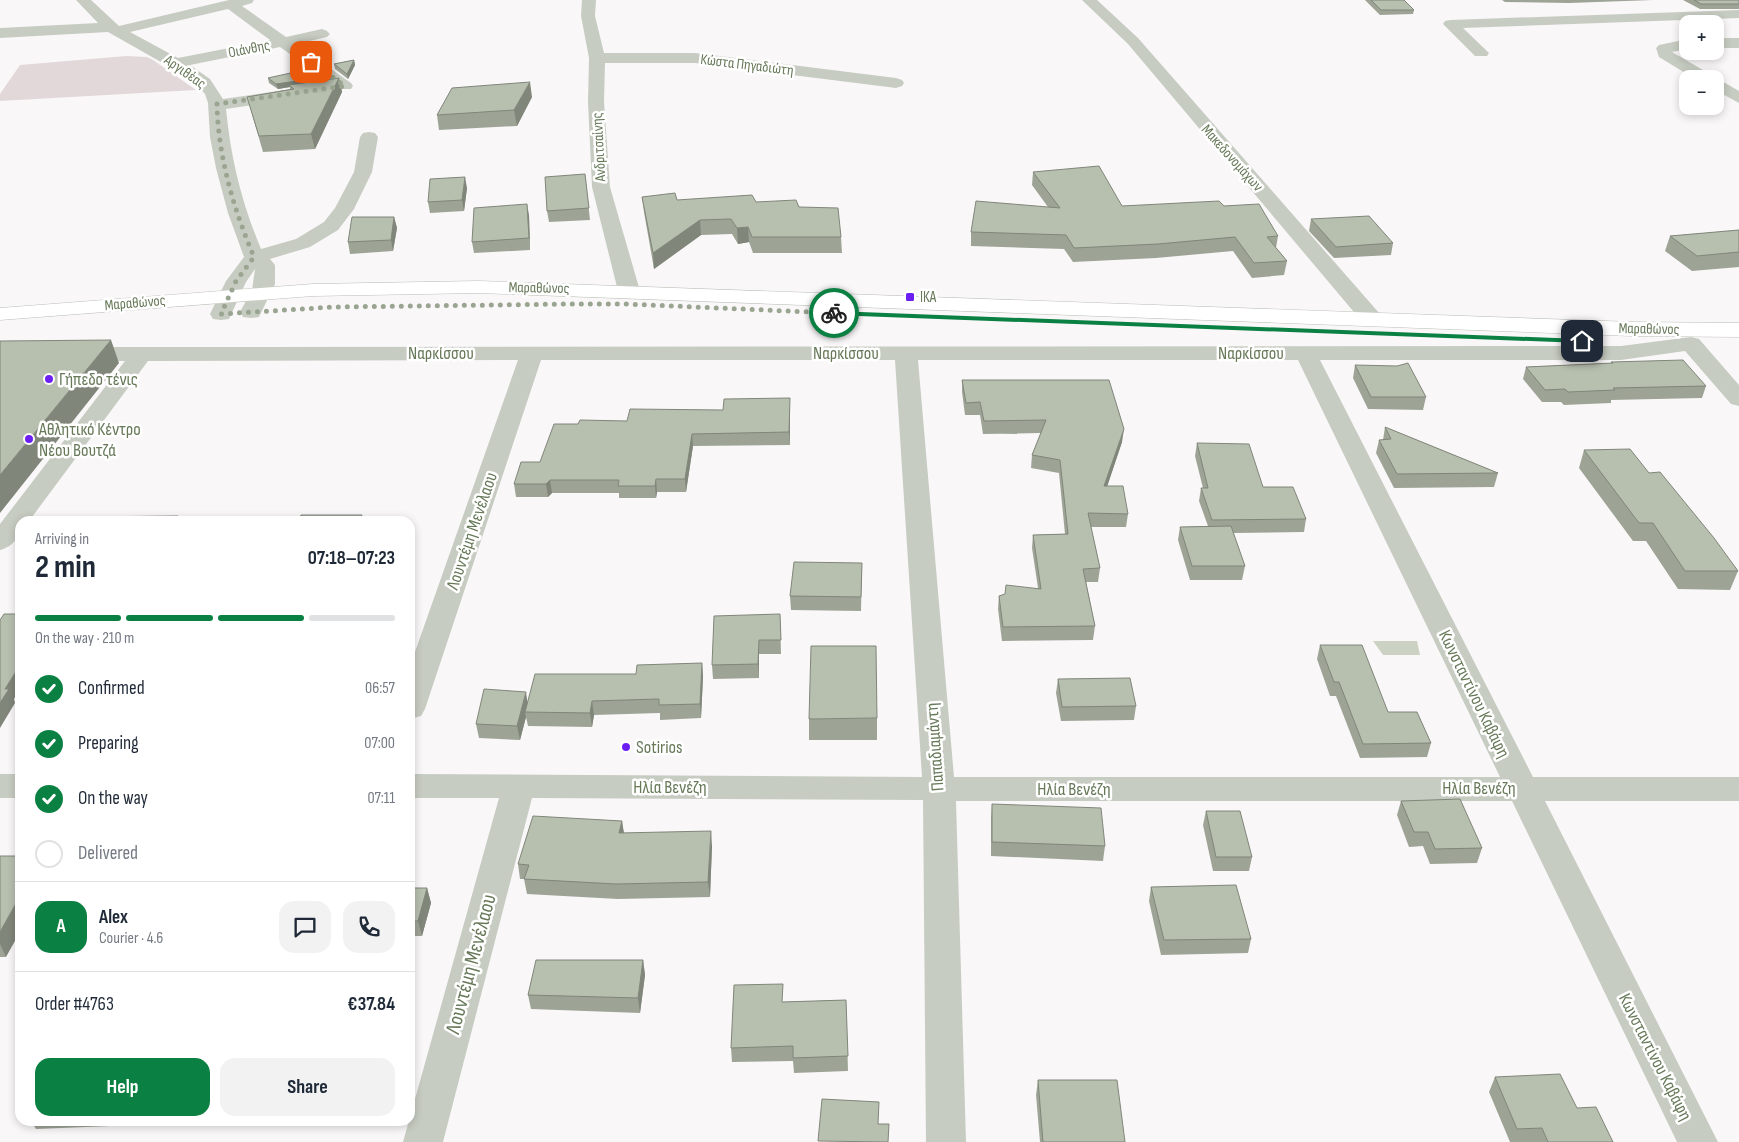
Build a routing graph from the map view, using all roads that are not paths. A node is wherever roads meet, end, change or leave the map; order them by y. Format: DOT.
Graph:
graph roads {
  1 [pos="83,0"];
  2 [pos="249,0"];
  3 [pos="588,0"];
  4 [pos="1088,0"];
  5 [pos="230,4"];
  6 [pos="1466,8"];
  7 [pos="1739,14"];
  8 [pos="1470,23"];
  9 [pos="115,29"];
  10 [pos="0,33"];
  11 [pos="322,34"];
  12 [pos="282,43"];
  13 [pos="1724,43"];
  14 [pos="1739,43"];
  15 [pos="1679,46"];
  16 [pos="1481,53"];
  17 [pos="597,58"];
  18 [pos="176,63"];
  19 [pos="1693,70"];
  20 [pos="896,83"];
  21 [pos="1724,89"];
  22 [pos="318,90"];
  23 [pos="300,93"];
  24 [pos="1739,98"];
  25 [pos="217,104"];
  26 [pos="369,137"];
  27 [pos="254,257"];
  28 [pos="629,291"];
  29 [pos="262,293"];
  30 [pos="225,305"];
  31 [pos="251,312"];
  32 [pos="0,314"];
  33 [pos="1372,320"];
  34 [pos="1739,330"];
  35 [pos="0,332"];
  36 [pos="1691,344"];
  37 [pos="1739,344"];
  38 [pos="532,352"];
  39 [pos="142,353"];
  40 [pos="906,353"];
  41 [pos="57,354"];
  42 [pos="1306,354"];
  43 [pos="1739,399"];
  44 [pos="19,516"];
  45 [pos="15,521"];
  46 [pos="1,540"];
  47 [pos="415,694"];
  48 [pos="0,786"];
  49 [pos="15,786"];
  50 [pos="415,786"];
  51 [pos="519,786"];
  52 [pos="1521,788"];
  53 [pos="939,789"];
  54 [pos="1739,789"];
  55 [pos="423,1142"];
  56 [pos="946,1142"];
  57 [pos="1698,1142"];
  1 -- 9 [label="street, Αργιθέας"];
  2 -- 5 [label="street"];
  3 -- 17 [label="street, Ανδριτσαίνης"];
  4 -- 33 [label="street, Μακεδονομάχων"];
  5 -- 9 [label="street"];
  5 -- 12 [label="street"];
  6 -- 8 [label="street"];
  7 -- 8 [label="street"];
  8 -- 16 [label="street"];
  9 -- 10 [label="street"];
  9 -- 18 [label="street, Αργιθέας"];
  11 -- 12 [label="street, Οιάνθης"];
  12 -- 18 [label="street, Οιάνθης"];
  12 -- 22 [label="street"];
  13 -- 14 [label="street"];
  15 -- 19 [label="street"];
  17 -- 20 [label="street, Κώστα Πηγαδιώτη"];
  17 -- 28 [label="street, Ανδριτσαίνης"];
  18 -- 25 [label="street, Αργιθέας"];
  21 -- 24 [label="street"];
  23 -- 25 [label="street"];
  25 -- 27 [label="street, Αργιθέας"];
  26 -- 27 [label="street"];
  27 -- 29 [label="street, Αργιθέας"];
  27 -- 30 [label="street"];
  28 -- 29 [label="main road, Μαραθώνος"];
  28 -- 33 [label="main road, Μαραθώνος"];
  29 -- 30 [label="main road, Μαραθώνος"];
  29 -- 31 [label="street"];
  30 -- 31 [label="main road, Μαραθώνος"];
  30 -- 32 [label="main road, Μαραθώνος"];
  30 -- 35 [label="main road, Μαραθώνος"];
  31 -- 36 [label="main road, Μαραθώνος"];
  33 -- 34 [label="main road, Μαραθώνος"];
  36 -- 37 [label="main road, Μαραθώνος"];
  36 -- 42 [label="street, Ναρκίσσου"];
  36 -- 43 [label="street"];
  38 -- 39 [label="street, Ναρκίσσου"];
  38 -- 40 [label="street, Ναρκίσσου"];
  38 -- 47 [label="street, Λουντέμη Μενέλαου"];
  39 -- 41 [label="street, Ναρκίσσου"];
  39 -- 44 [label="street"];
  40 -- 42 [label="street, Ναρκίσσου"];
  40 -- 53 [label="street, Παπαδιαμάντη"];
  42 -- 52 [label="street, Κωνσταντίνου Καβάφη"];
  45 -- 46 [label="street"];
  48 -- 49 [label="street"];
  50 -- 51 [label="street, Ηλία Βενέζη"];
  51 -- 53 [label="street, Ηλία Βενέζη"];
  51 -- 55 [label="street, Λουντέμη Μενέλαου"];
  52 -- 53 [label="street, Ηλία Βενέζη"];
  52 -- 54 [label="street, Ηλία Βενέζη"];
  52 -- 57 [label="street, Κωνσταντίνου Καβάφη"];
  53 -- 56 [label="street, Παπαδιαμάντη"];
}
